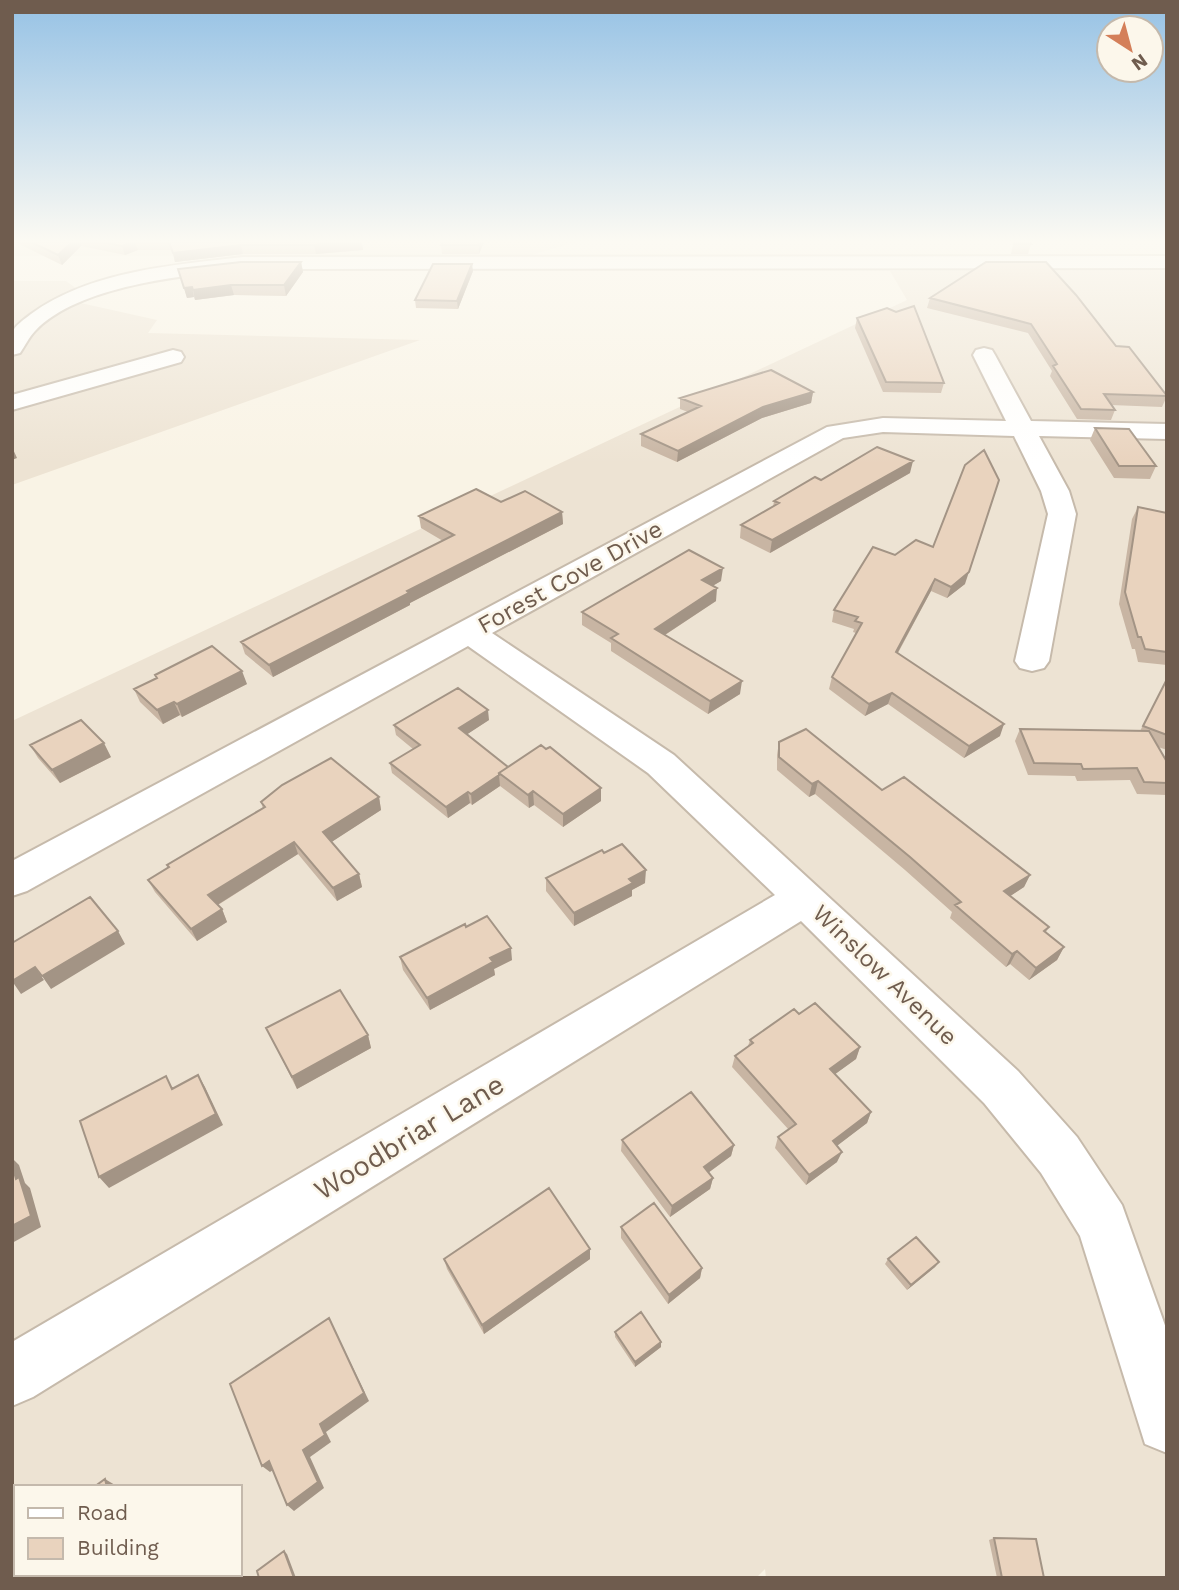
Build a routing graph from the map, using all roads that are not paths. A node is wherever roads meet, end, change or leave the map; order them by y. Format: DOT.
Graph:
graph roads {
  1 [pos="42,316"];
  2 [pos="12,348"];
  3 [pos="984,355"];
  4 [pos="173,357"];
  5 [pos="16,378"];
  6 [pos="22,400"];
  7 [pos="1021,428"];
  8 [pos="1167,432"];
  9 [pos="469,632"];
  10 [pos="1032,662"];
  11 [pos="12,880"];
  12 [pos="806,898"];
  13 [pos="12,1376"];
  14 [pos="1167,1422"];
  1 -- 2 [label="street"];
  3 -- 7 [label="street"];
  4 -- 6 [label="street"];
  5 -- 6 [label="street"];
  7 -- 8 [label="street, Forest Cove Drive"];
  7 -- 9 [label="street, Forest Cove Drive"];
  7 -- 10 [label="street"];
  9 -- 11 [label="street, Forest Cove Drive"];
  9 -- 12 [label="street, Winslow Avenue"];
  12 -- 13 [label="street, Woodbriar Lane"];
  12 -- 14 [label="street, Winslow Avenue"];
}
